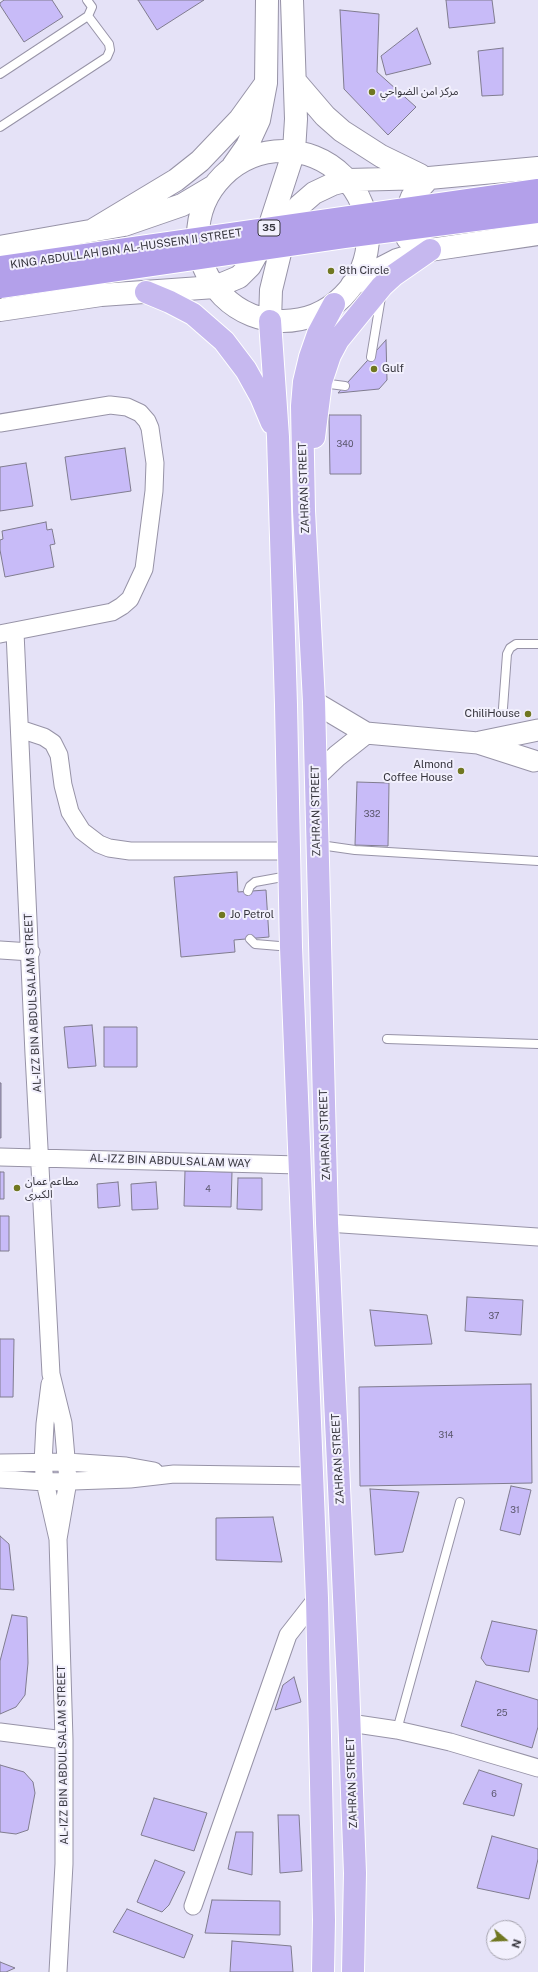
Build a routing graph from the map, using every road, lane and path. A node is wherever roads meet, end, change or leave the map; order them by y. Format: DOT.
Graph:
graph roads {
  1 [pos="87,0"];
  2 [pos="267,0"];
  3 [pos="292,0"];
  4 [pos="88,16"];
  5 [pos="0,74"];
  6 [pos="295,81"];
  7 [pos="266,83"];
  8 [pos="0,127"];
  9 [pos="294,151"];
  10 [pos="233,167"];
  11 [pos="538,168"];
  12 [pos="429,178"];
  13 [pos="348,180"];
  14 [pos="214,186"];
  15 [pos="538,190"];
  16 [pos="538,212"];
  17 [pos="124,225"];
  18 [pos="93,230"];
  19 [pos="538,234"];
  20 [pos="0,247"];
  21 [pos="430,250"];
  22 [pos="0,267"];
  23 [pos="352,285"];
  24 [pos="382,286"];
  25 [pos="0,287"];
  26 [pos="215,287"];
  27 [pos="138,292"];
  28 [pos="334,304"];
  29 [pos="0,310"];
  30 [pos="270,321"];
  31 [pos="370,358"];
  32 [pos="321,382"];
  33 [pos="345,386"];
  34 [pos="0,423"];
  35 [pos="278,437"];
  36 [pos="304,511"];
  37 [pos="8,633"];
  38 [pos="538,644"];
  39 [pos="314,702"];
  40 [pos="503,708"];
  41 [pos="20,729"];
  42 [pos="538,730"];
  43 [pos="366,733"];
  44 [pos="538,734"];
  45 [pos="478,743"];
  46 [pos="536,764"];
  47 [pos="316,776"];
  48 [pos="317,845"];
  49 [pos="289,851"];
  50 [pos="538,861"];
  51 [pos="289,876"];
  52 [pos="248,891"];
  53 [pos="250,938"];
  54 [pos="290,947"];
  55 [pos="0,950"];
  56 [pos="31,952"];
  57 [pos="387,1039"];
  58 [pos="538,1044"];
  59 [pos="0,1157"];
  60 [pos="41,1158"];
  61 [pos="299,1165"];
  62 [pos="327,1223"];
  63 [pos="538,1237"];
  64 [pos="51,1374"];
  65 [pos="43,1462"];
  66 [pos="67,1462"];
  67 [pos="0,1463"];
  68 [pos="174,1474"];
  69 [pos="312,1476"];
  70 [pos="0,1479"];
  71 [pos="68,1481"];
  72 [pos="45,1482"];
  73 [pos="460,1502"];
  74 [pos="58,1538"];
  75 [pos="317,1598"];
  76 [pos="350,1723"];
  77 [pos="397,1730"];
  78 [pos="0,1732"];
  79 [pos="64,1740"];
  80 [pos="538,1768"];
  81 [pos="193,1906"];
  82 [pos="58,1972"];
  83 [pos="323,1972"];
  84 [pos="353,1972"];
  1 -- 4 [label="lane"];
  2 -- 7 [label="main road"];
  3 -- 6 [label="main road"];
  4 -- 5 [label="lane"];
  4 -- 8 [label="lane"];
  6 -- 9 [label="main road"];
  6 -- 12 [label="main road"];
  7 -- 10 [label="main road"];
  7 -- 18 [label="main road"];
  9 -- 10 [label="main road"];
  9 -- 13 [label="main road"];
  9 -- 26 [label="main road"];
  10 -- 14 [label="main road"];
  11 -- 12 [label="main road"];
  12 -- 13 [label="main road"];
  12 -- 21 [label="main road"];
  13 -- 23 [label="main road"];
  13 -- 30 [label="main road"];
  14 -- 17 [label="main road"];
  14 -- 26 [label="main road"];
  15 -- 22 [label="highway, KING ABDULLAH BIN AL-HUSSEIN II STREET / 35, bridge"];
  16 -- 25 [label="highway, KING ABDULLAH BIN AL-HUSSEIN II STREET / 35, bridge"];
  17 -- 18 [label="main road"];
  17 -- 27 [label="main road"];
  18 -- 20 [label="main road"];
  19 -- 21 [label="main road"];
  21 -- 23 [label="main road"];
  21 -- 24 [label="main road"];
  23 -- 28 [label="main road"];
  24 -- 31 [label="lane"];
  24 -- 32 [label="main road"];
  26 -- 27 [label="main road"];
  26 -- 30 [label="main road"];
  27 -- 29 [label="main road"];
  27 -- 35 [label="main road"];
  28 -- 30 [label="main road"];
  28 -- 36 [label="main road, ZAHRAN STREET"];
  30 -- 35 [label="main road"];
  32 -- 33 [label="lane"];
  32 -- 36 [label="main road"];
  34 -- 37 [label="street"];
  35 -- 49 [label="main road"];
  36 -- 39 [label="main road, ZAHRAN STREET"];
  37 -- 41 [label="street, AL-IZZ BIN ABDULSALAM STREET"];
  38 -- 40 [label="lane"];
  39 -- 43 [label="street"];
  39 -- 47 [label="main road, ZAHRAN STREET"];
  41 -- 49 [label="street"];
  41 -- 56 [label="street, AL-IZZ BIN ABDULSALAM STREET"];
  42 -- 45 [label="street"];
  43 -- 45 [label="street"];
  43 -- 47 [label="street"];
  44 -- 46 [label="street"];
  45 -- 46 [label="street"];
  47 -- 48 [label="main road, ZAHRAN STREET"];
  48 -- 50 [label="lane"];
  48 -- 62 [label="main road, ZAHRAN STREET"];
  49 -- 51 [label="main road"];
  51 -- 52 [label="lane"];
  51 -- 54 [label="main road"];
  53 -- 54 [label="lane"];
  54 -- 61 [label="main road"];
  55 -- 56 [label="street"];
  56 -- 60 [label="street, AL-IZZ BIN ABDULSALAM STREET"];
  57 -- 58 [label="lane"];
  59 -- 60 [label="street, AL-IZZ BIN ABDULSALAM WAY"];
  60 -- 61 [label="street, AL-IZZ BIN ABDULSALAM WAY"];
  60 -- 64 [label="street, AL-IZZ BIN ABDULSALAM STREET"];
  61 -- 69 [label="main road"];
  62 -- 63 [label="street"];
  62 -- 76 [label="main road, ZAHRAN STREET"];
  64 -- 65 [label="street, AL-IZZ BIN ABDULSALAM STREET"];
  64 -- 66 [label="street, AL-IZZ BIN ABDULSALAM STREET"];
  65 -- 66 [label="street"];
  65 -- 67 [label="street"];
  65 -- 72 [label="street, AL-IZZ BIN ABDULSALAM STREET"];
  66 -- 68 [label="street"];
  66 -- 71 [label="street, AL-IZZ BIN ABDULSALAM STREET"];
  68 -- 69 [label="street"];
  68 -- 71 [label="street"];
  69 -- 75 [label="main road"];
  70 -- 72 [label="street"];
  71 -- 72 [label="street"];
  71 -- 74 [label="street, AL-IZZ BIN ABDULSALAM STREET"];
  72 -- 74 [label="street, AL-IZZ BIN ABDULSALAM STREET"];
  73 -- 77 [label="lane"];
  74 -- 79 [label="street, AL-IZZ BIN ABDULSALAM STREET"];
  75 -- 81 [label="street"];
  75 -- 83 [label="main road"];
  76 -- 77 [label="street"];
  76 -- 84 [label="main road, ZAHRAN STREET"];
  77 -- 80 [label="street"];
  78 -- 79 [label="street"];
  79 -- 82 [label="street, AL-IZZ BIN ABDULSALAM STREET"];
}
